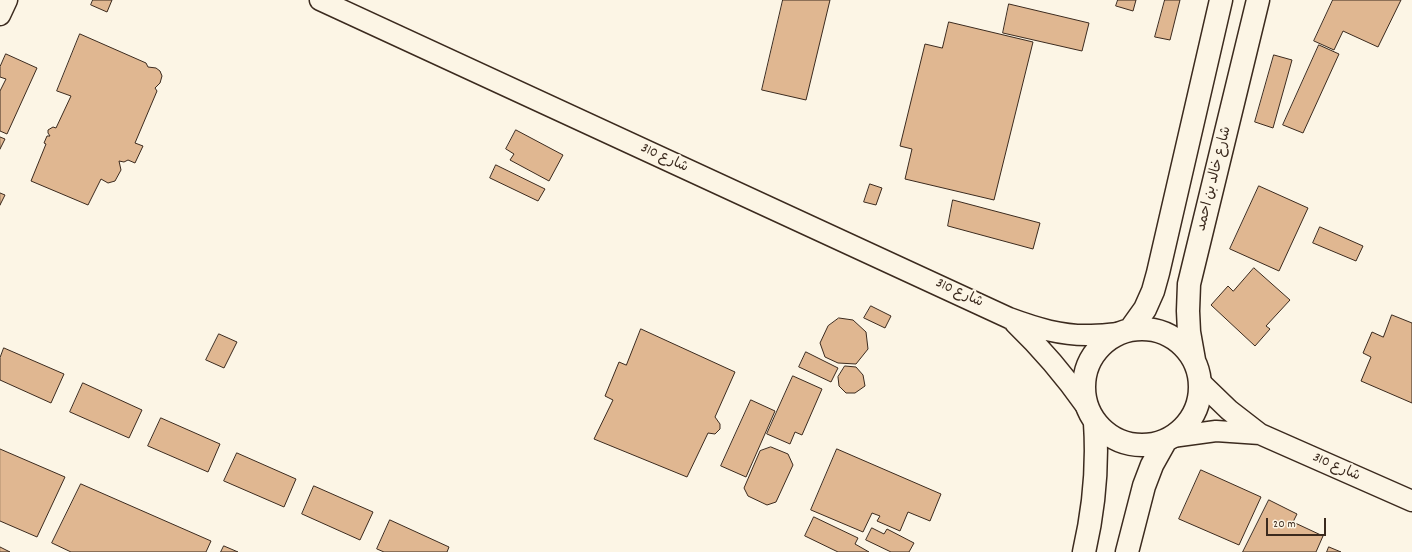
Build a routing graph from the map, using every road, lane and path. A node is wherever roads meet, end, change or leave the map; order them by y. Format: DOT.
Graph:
graph roads {
  1 [pos="7,0"];
  2 [pos="320,0"];
  3 [pos="1221,0"];
  4 [pos="1258,0"];
  5 [pos="0,15"];
  6 [pos="1009,318"];
  7 [pos="1124,331"];
  8 [pos="1194,360"];
  9 [pos="1200,382"];
  10 [pos="1090,414"];
  11 [pos="1260,434"];
  12 [pos="1169,438"];
  13 [pos="1412,501"];
  14 [pos="1084,552"];
  15 [pos="1127,552"];
  1 -- 5 [label="street"];
  2 -- 6 [label="street, شارع 310"];
  3 -- 7 [label="main road"];
  4 -- 8 [label="main road, شارع خالد بن احمد"];
  6 -- 7 [label="street, شارع 310"];
  6 -- 10 [label="street, شارع 310"];
  7 -- 8 [label="main road"];
  7 -- 10 [label="main road"];
  8 -- 9 [label="main road"];
  9 -- 11 [label="street, شارع 310"];
  9 -- 12 [label="main road"];
  10 -- 12 [label="main road"];
  10 -- 14 [label="main road"];
  11 -- 12 [label="street, شارع 310"];
  11 -- 13 [label="street, شارع 310"];
  12 -- 15 [label="main road"];
}
